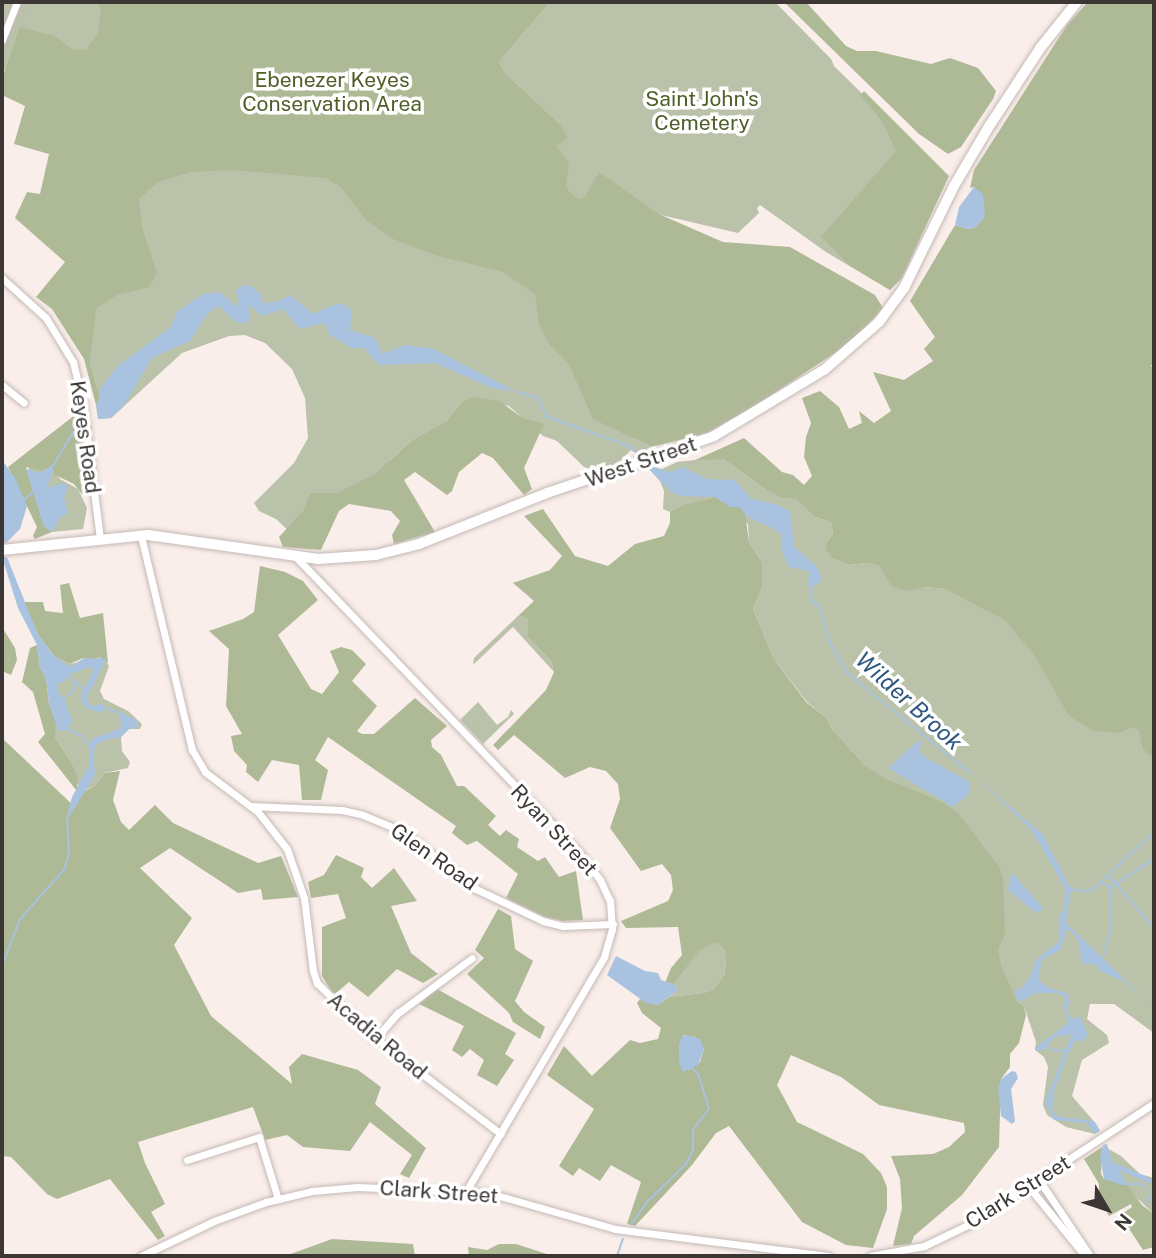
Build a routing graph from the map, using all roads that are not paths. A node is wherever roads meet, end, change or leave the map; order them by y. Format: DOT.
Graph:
graph roads {
  1 [pos="17,2"];
  2 [pos="1077,2"];
  3 [pos="2,40"];
  4 [pos="2,278"];
  5 [pos="2,385"];
  6 [pos="24,403"];
  7 [pos="141,536"];
  8 [pos="100,539"];
  9 [pos="2,550"];
  10 [pos="295,556"];
  11 [pos="250,806"];
  12 [pos="612,924"];
  13 [pos="472,958"];
  14 [pos="375,1039"];
  15 [pos="1154,1102"];
  16 [pos="501,1134"];
  17 [pos="187,1160"];
  18 [pos="1040,1180"];
  19 [pos="1029,1187"];
  20 [pos="467,1190"];
  21 [pos="278,1199"];
  22 [pos="142,1256"];
  23 [pos="828,1256"];
  24 [pos="870,1256"];
  25 [pos="1085,1256"];
  26 [pos="1090,1256"];
  1 -- 3 [label="street"];
  2 -- 10 [label="main road, West Street"];
  4 -- 8 [label="street, Keyes Road"];
  5 -- 6 [label="street"];
  7 -- 8 [label="main road, West Street"];
  7 -- 10 [label="main road, West Street"];
  7 -- 11 [label="street, Acadia Road"];
  8 -- 9 [label="main road, West Street"];
  10 -- 12 [label="street, Ryan Street"];
  11 -- 12 [label="street, Glen Road"];
  11 -- 14 [label="street, Acadia Road"];
  12 -- 16 [label="street, Ryan Street"];
  13 -- 14 [label="street"];
  14 -- 16 [label="street, Acadia Road"];
  15 -- 18 [label="street, Clark Street"];
  16 -- 20 [label="street, Ryan Street"];
  17 -- 21 [label="street"];
  18 -- 19 [label="street, Clark Street"];
  18 -- 26 [label="street"];
  19 -- 24 [label="street, Clark Street"];
  19 -- 25 [label="street"];
  20 -- 21 [label="street, Clark Street"];
  20 -- 23 [label="street, Clark Street"];
  21 -- 22 [label="street, Clark Street"];
}
